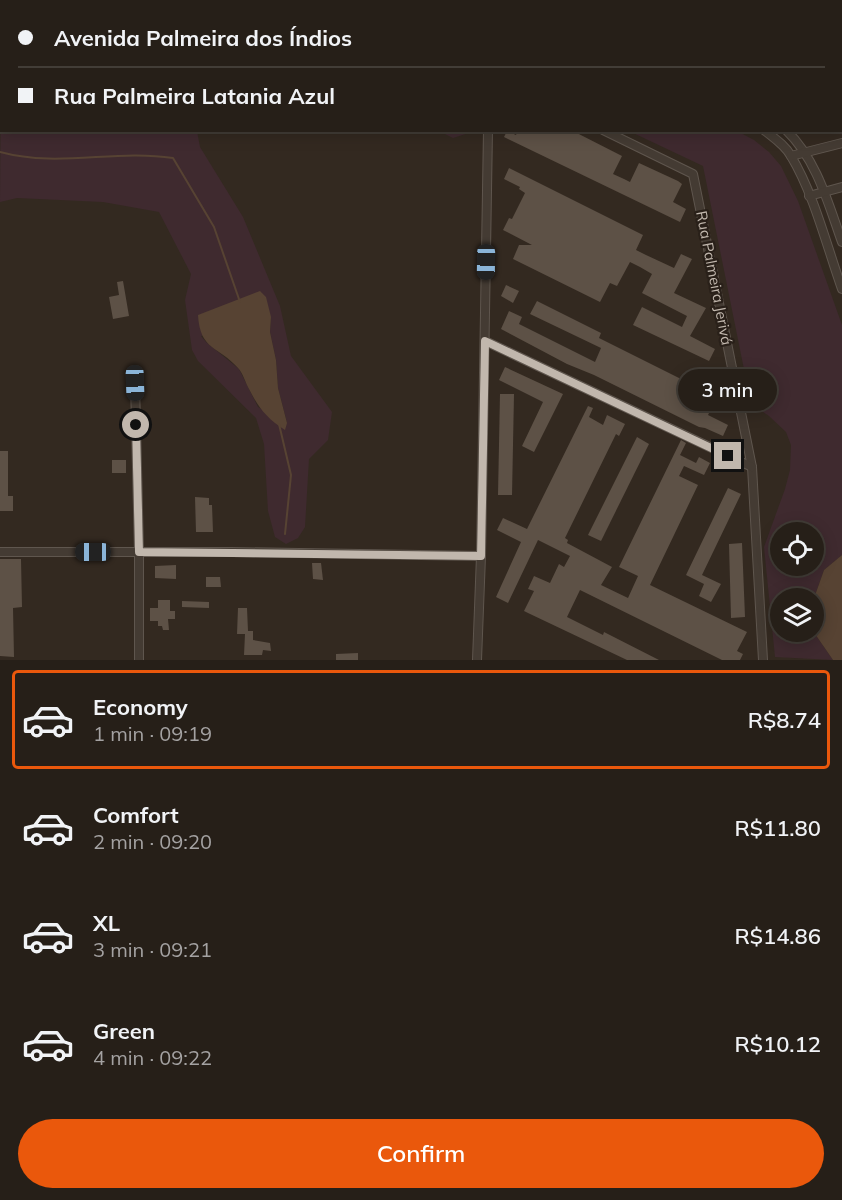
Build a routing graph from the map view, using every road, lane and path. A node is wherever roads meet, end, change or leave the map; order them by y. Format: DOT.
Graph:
graph roads {
  1 [pos="488,132"];
  2 [pos="607,132"];
  3 [pos="766,132"];
  4 [pos="788,132"];
  5 [pos="842,143"];
  6 [pos="806,153"];
  7 [pos="791,156"];
  8 [pos="842,187"];
  9 [pos="824,192"];
  10 [pos="809,196"];
  11 [pos="842,242"];
  12 [pos="842,289"];
  13 [pos="485,341"];
  14 [pos="135,383"];
  15 [pos="752,467"];
  16 [pos="0,552"];
  17 [pos="139,552"];
  18 [pos="481,556"];
  19 [pos="139,660"];
  20 [pos="477,660"];
  21 [pos="763,660"];
  1 -- 13 [label="street"];
  2 -- 15 [label="street, Rua Palmeira Jerivá"];
  3 -- 7 [label="street"];
  4 -- 6 [label="street"];
  5 -- 6 [label="street"];
  6 -- 7 [label="street"];
  6 -- 9 [label="street"];
  7 -- 10 [label="street"];
  8 -- 9 [label="street"];
  9 -- 10 [label="street"];
  9 -- 11 [label="street"];
  10 -- 12 [label="street"];
  13 -- 15 [label="street"];
  13 -- 18 [label="street"];
  14 -- 17 [label="street"];
  15 -- 21 [label="street, Rua Palmeira Jerivá"];
  16 -- 17 [label="street"];
  17 -- 18 [label="street"];
  17 -- 19 [label="street"];
  18 -- 20 [label="street"];
}
